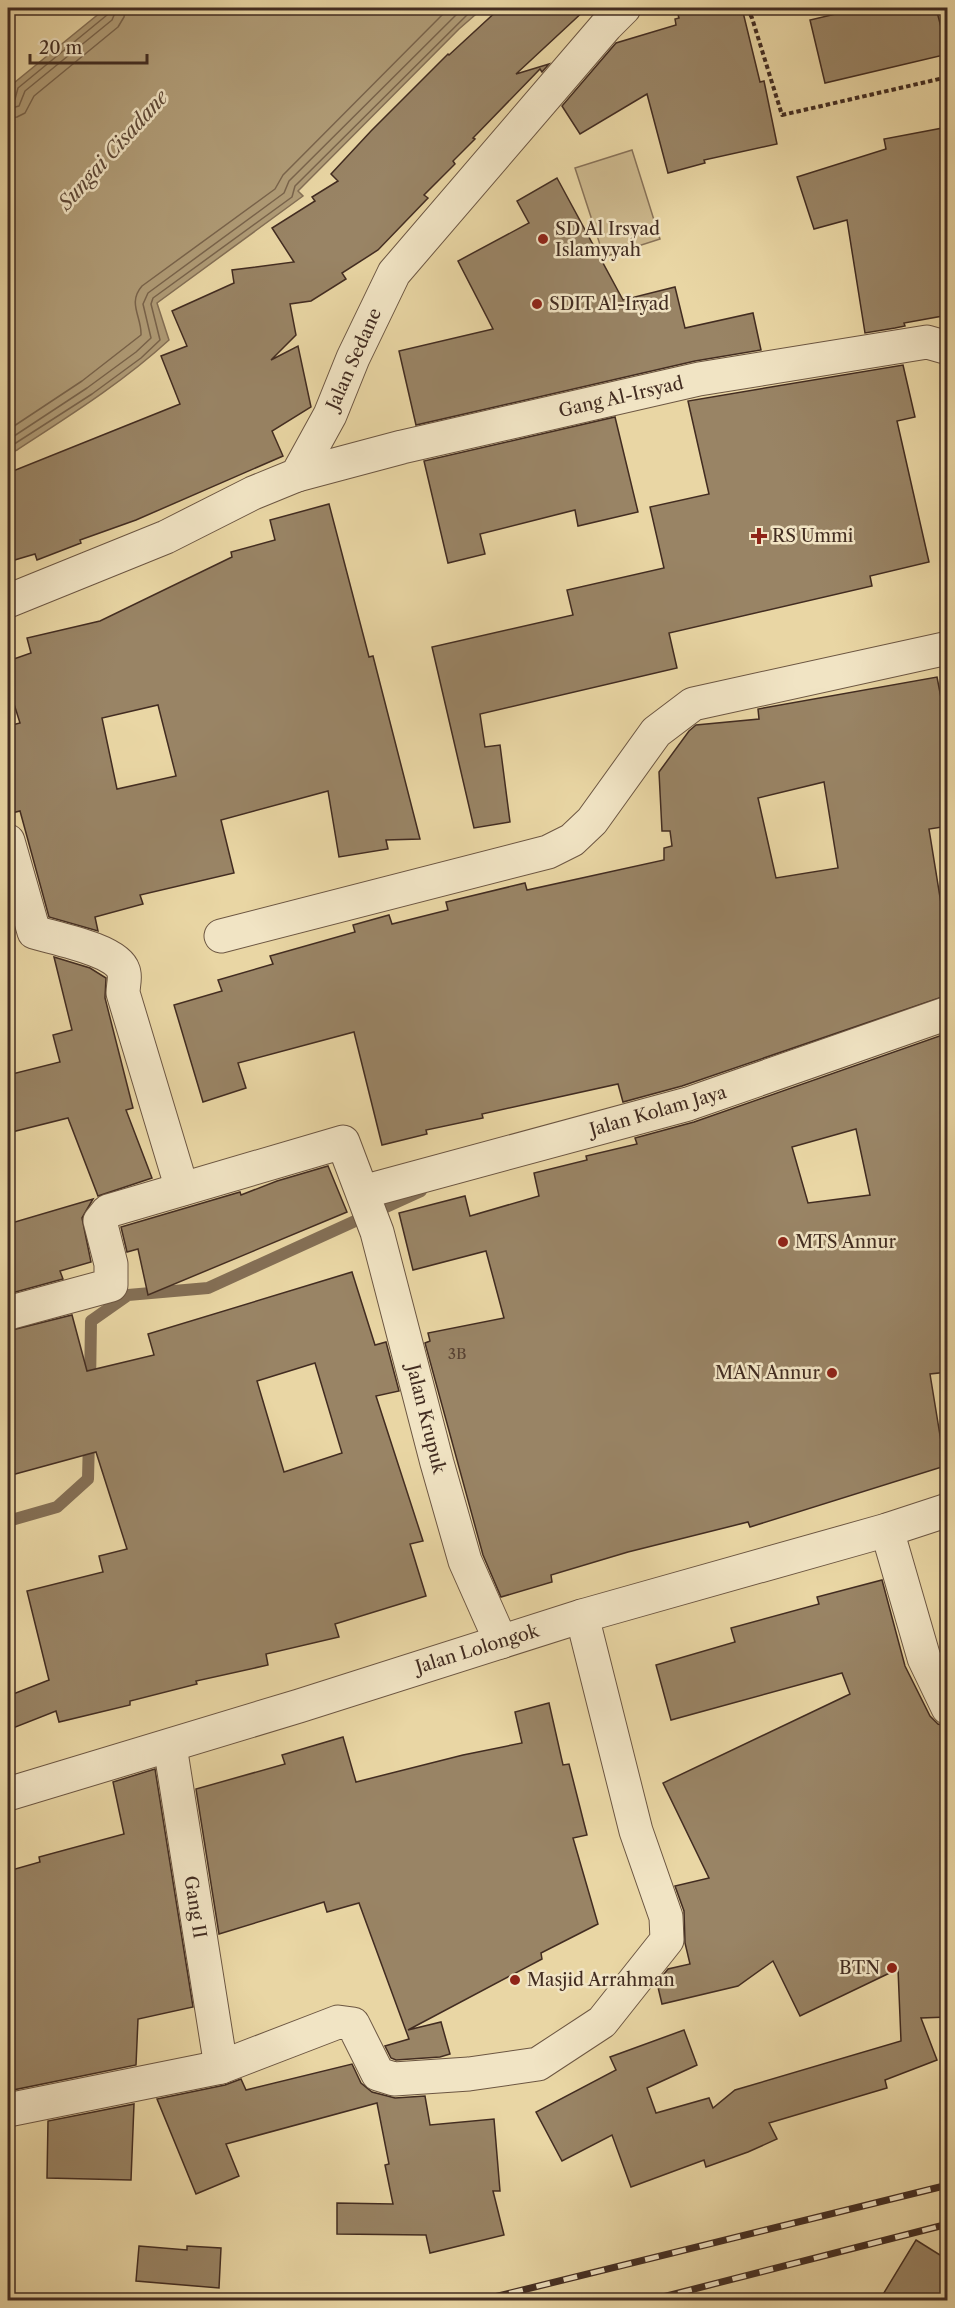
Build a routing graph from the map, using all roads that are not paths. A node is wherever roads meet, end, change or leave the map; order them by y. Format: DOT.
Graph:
graph roads {
  1 [pos="624,8"];
  2 [pos="948,348"];
  3 [pos="297,475"];
  4 [pos="8,601"];
  5 [pos="948,648"];
  6 [pos="8,841"];
  7 [pos="221,936"];
  8 [pos="948,1012"];
  9 [pos="182,1189"];
  10 [pos="363,1192"];
  11 [pos="8,1313"];
  12 [pos="948,1510"];
  13 [pos="886,1530"];
  14 [pos="582,1616"];
  15 [pos="501,1642"];
  16 [pos="948,1708"];
  17 [pos="170,1746"];
  18 [pos="8,1794"];
  19 [pos="221,2067"];
  20 [pos="8,2110"];
  1 -- 3 [label="street, Jalan Sedane"];
  2 -- 3 [label="street, Gang Al-Irsyad"];
  3 -- 4 [label="street"];
  5 -- 7 [label="street"];
  6 -- 9 [label="street"];
  8 -- 10 [label="street, Jalan Kolam Jaya"];
  9 -- 10 [label="street, Jalan Krupuk"];
  9 -- 11 [label="street"];
  10 -- 15 [label="street, Jalan Krupuk"];
  12 -- 13 [label="street, Jalan Lolongok"];
  13 -- 14 [label="street, Jalan Lolongok"];
  13 -- 16 [label="street"];
  14 -- 15 [label="street, Jalan Lolongok"];
  14 -- 19 [label="street"];
  15 -- 17 [label="street, Jalan Lolongok"];
  17 -- 18 [label="street, Jalan Lolongok"];
  17 -- 19 [label="street, Gang II"];
  19 -- 20 [label="street"];
}
